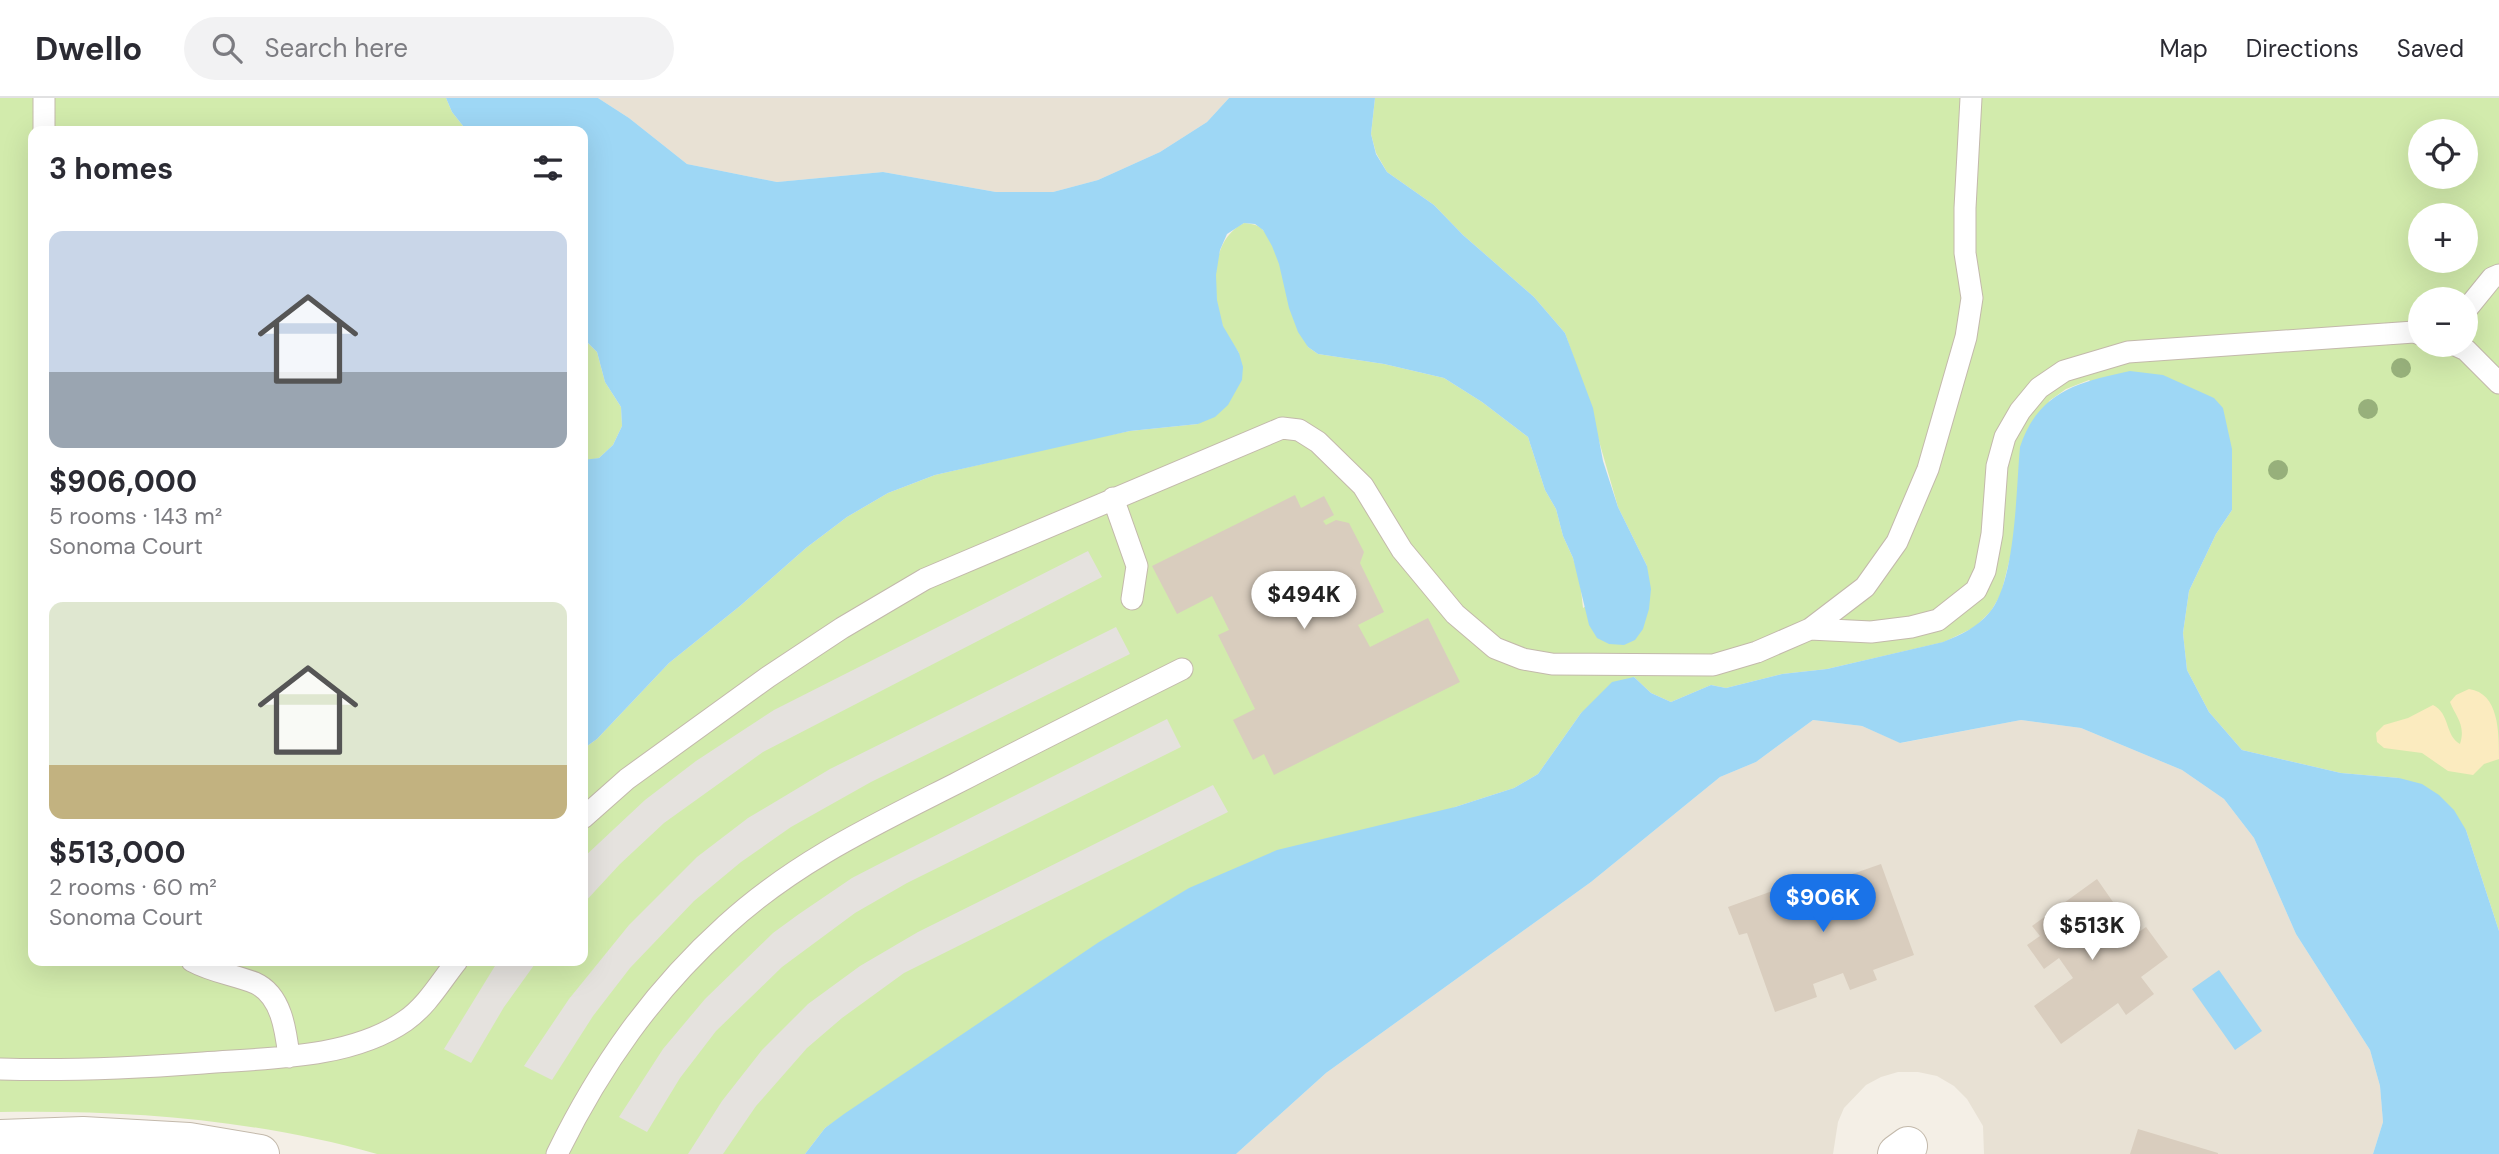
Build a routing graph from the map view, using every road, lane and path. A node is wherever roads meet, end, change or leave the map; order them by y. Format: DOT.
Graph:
graph roads {
  1 [pos="44,98"];
  2 [pos="1971,98"];
  3 [pos="44,126"];
  4 [pos="2499,275"];
  5 [pos="2478,295"];
  6 [pos="2408,333"];
  7 [pos="2473,357"];
  8 [pos="2499,383"];
  9 [pos="1113,498"];
  10 [pos="1132,599"];
  11 [pos="1810,629"];
  12 [pos="1182,669"];
  13 [pos="588,814"];
  14 [pos="202,966"];
  15 [pos="453,966"];
  16 [pos="289,1057"];
  17 [pos="0,1069"];
  18 [pos="0,1139"];
  19 [pos="260,1154"];
  20 [pos="557,1154"];
  1 -- 3 [label="lane"];
  2 -- 11 [label="lane"];
  4 -- 5 [label="lane"];
  6 -- 11 [label="lane"];
  7 -- 8 [label="lane"];
  9 -- 10 [label="lane"];
  9 -- 11 [label="lane"];
  9 -- 13 [label="lane"];
  12 -- 20 [label="lane"];
  14 -- 16 [label="lane"];
  15 -- 16 [label="lane"];
  16 -- 17 [label="lane"];
  18 -- 19 [label="street"];
}
